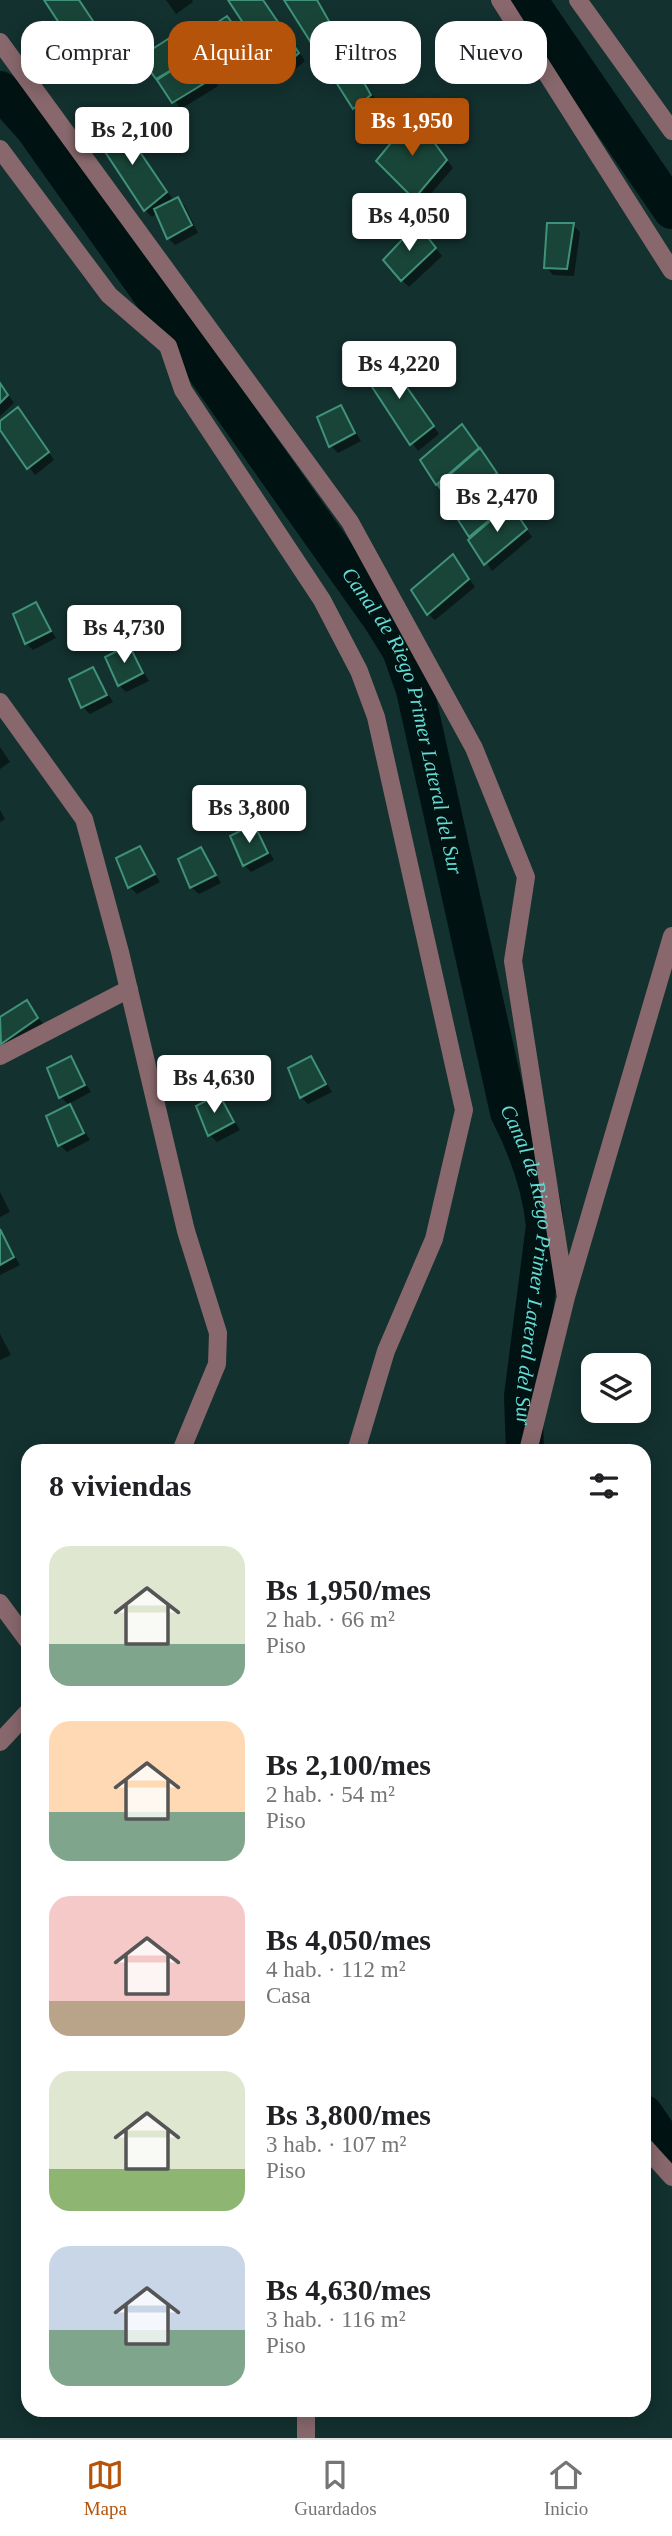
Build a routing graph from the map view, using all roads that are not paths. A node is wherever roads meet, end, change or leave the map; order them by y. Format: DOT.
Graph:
graph roads {
  1 [pos="500,0"];
  2 [pos="578,0"];
  3 [pos="0,42"];
  4 [pos="672,131"];
  5 [pos="0,149"];
  6 [pos="672,271"];
  7 [pos="0,702"];
  8 [pos="672,936"];
  9 [pos="129,989"];
  10 [pos="0,1056"];
  11 [pos="566,1297"];
  12 [pos="184,1444"];
  13 [pos="358,1444"];
  14 [pos="530,1444"];
  15 [pos="0,1603"];
  16 [pos="21,1632"];
  17 [pos="21,1720"];
  18 [pos="0,1742"];
  19 [pos="651,2154"];
  20 [pos="672,2177"];
  21 [pos="306,2417"];
  22 [pos="306,2438"];
  1 -- 6 [label="street"];
  2 -- 4 [label="street"];
  3 -- 11 [label="street"];
  5 -- 13 [label="street"];
  7 -- 9 [label="street"];
  8 -- 11 [label="street"];
  9 -- 10 [label="street"];
  9 -- 12 [label="street"];
  11 -- 14 [label="street"];
  15 -- 16 [label="street"];
  17 -- 18 [label="street"];
  19 -- 20 [label="street"];
  21 -- 22 [label="street"];
}
